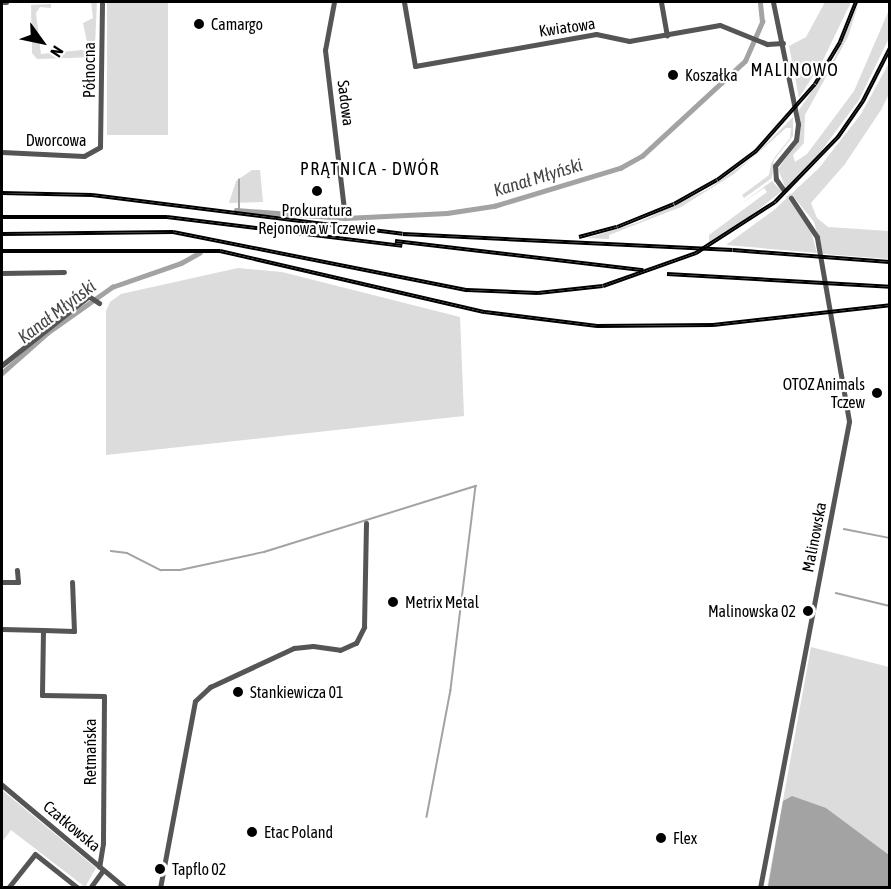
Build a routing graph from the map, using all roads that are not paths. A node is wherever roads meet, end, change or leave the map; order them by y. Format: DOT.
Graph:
graph roads {
  1 [pos="102,2"];
  2 [pos="334,2"];
  3 [pos="404,2"];
  4 [pos="661,2"];
  5 [pos="773,2"];
  6 [pos="667,35"];
  7 [pos="783,43"];
  8 [pos="102,139"];
  9 [pos="2,153"];
  10 [pos="783,189"];
  11 [pos="791,198"];
  12 [pos="344,210"];
  13 [pos="64,272"];
  14 [pos="2,273"];
  15 [pos="99,303"];
  16 [pos="2,365"];
  17 [pos="366,523"];
  18 [pos="17,570"];
  19 [pos="2,582"];
  20 [pos="72,582"];
  21 [pos="2,629"];
  22 [pos="43,630"];
  23 [pos="2,785"];
  24 [pos="101,868"];
  25 [pos="8,888"];
  26 [pos="78,888"];
  27 [pos="90,888"];
  28 [pos="125,888"];
  29 [pos="160,888"];
  30 [pos="760,888"];
  1 -- 8 [label="street, Północna"];
  2 -- 12 [label="street, Sadowa"];
  3 -- 6 [label="street, Kwiatowa"];
  4 -- 6 [label="street"];
  5 -- 7 [label="street"];
  6 -- 7 [label="street, Kwiatowa"];
  7 -- 10 [label="street"];
  8 -- 9 [label="street, Dworcowa"];
  11 -- 30 [label="street, Malinowska"];
  13 -- 14 [label="street"];
  15 -- 16 [label="street"];
  17 -- 29 [label="street"];
  18 -- 19 [label="street"];
  20 -- 22 [label="street"];
  21 -- 22 [label="street"];
  22 -- 24 [label="street, Retmańska"];
  23 -- 24 [label="street, Czatkowska"];
  24 -- 27 [label="street"];
  24 -- 28 [label="street, Czatkowska"];
  25 -- 26 [label="street"];
}
